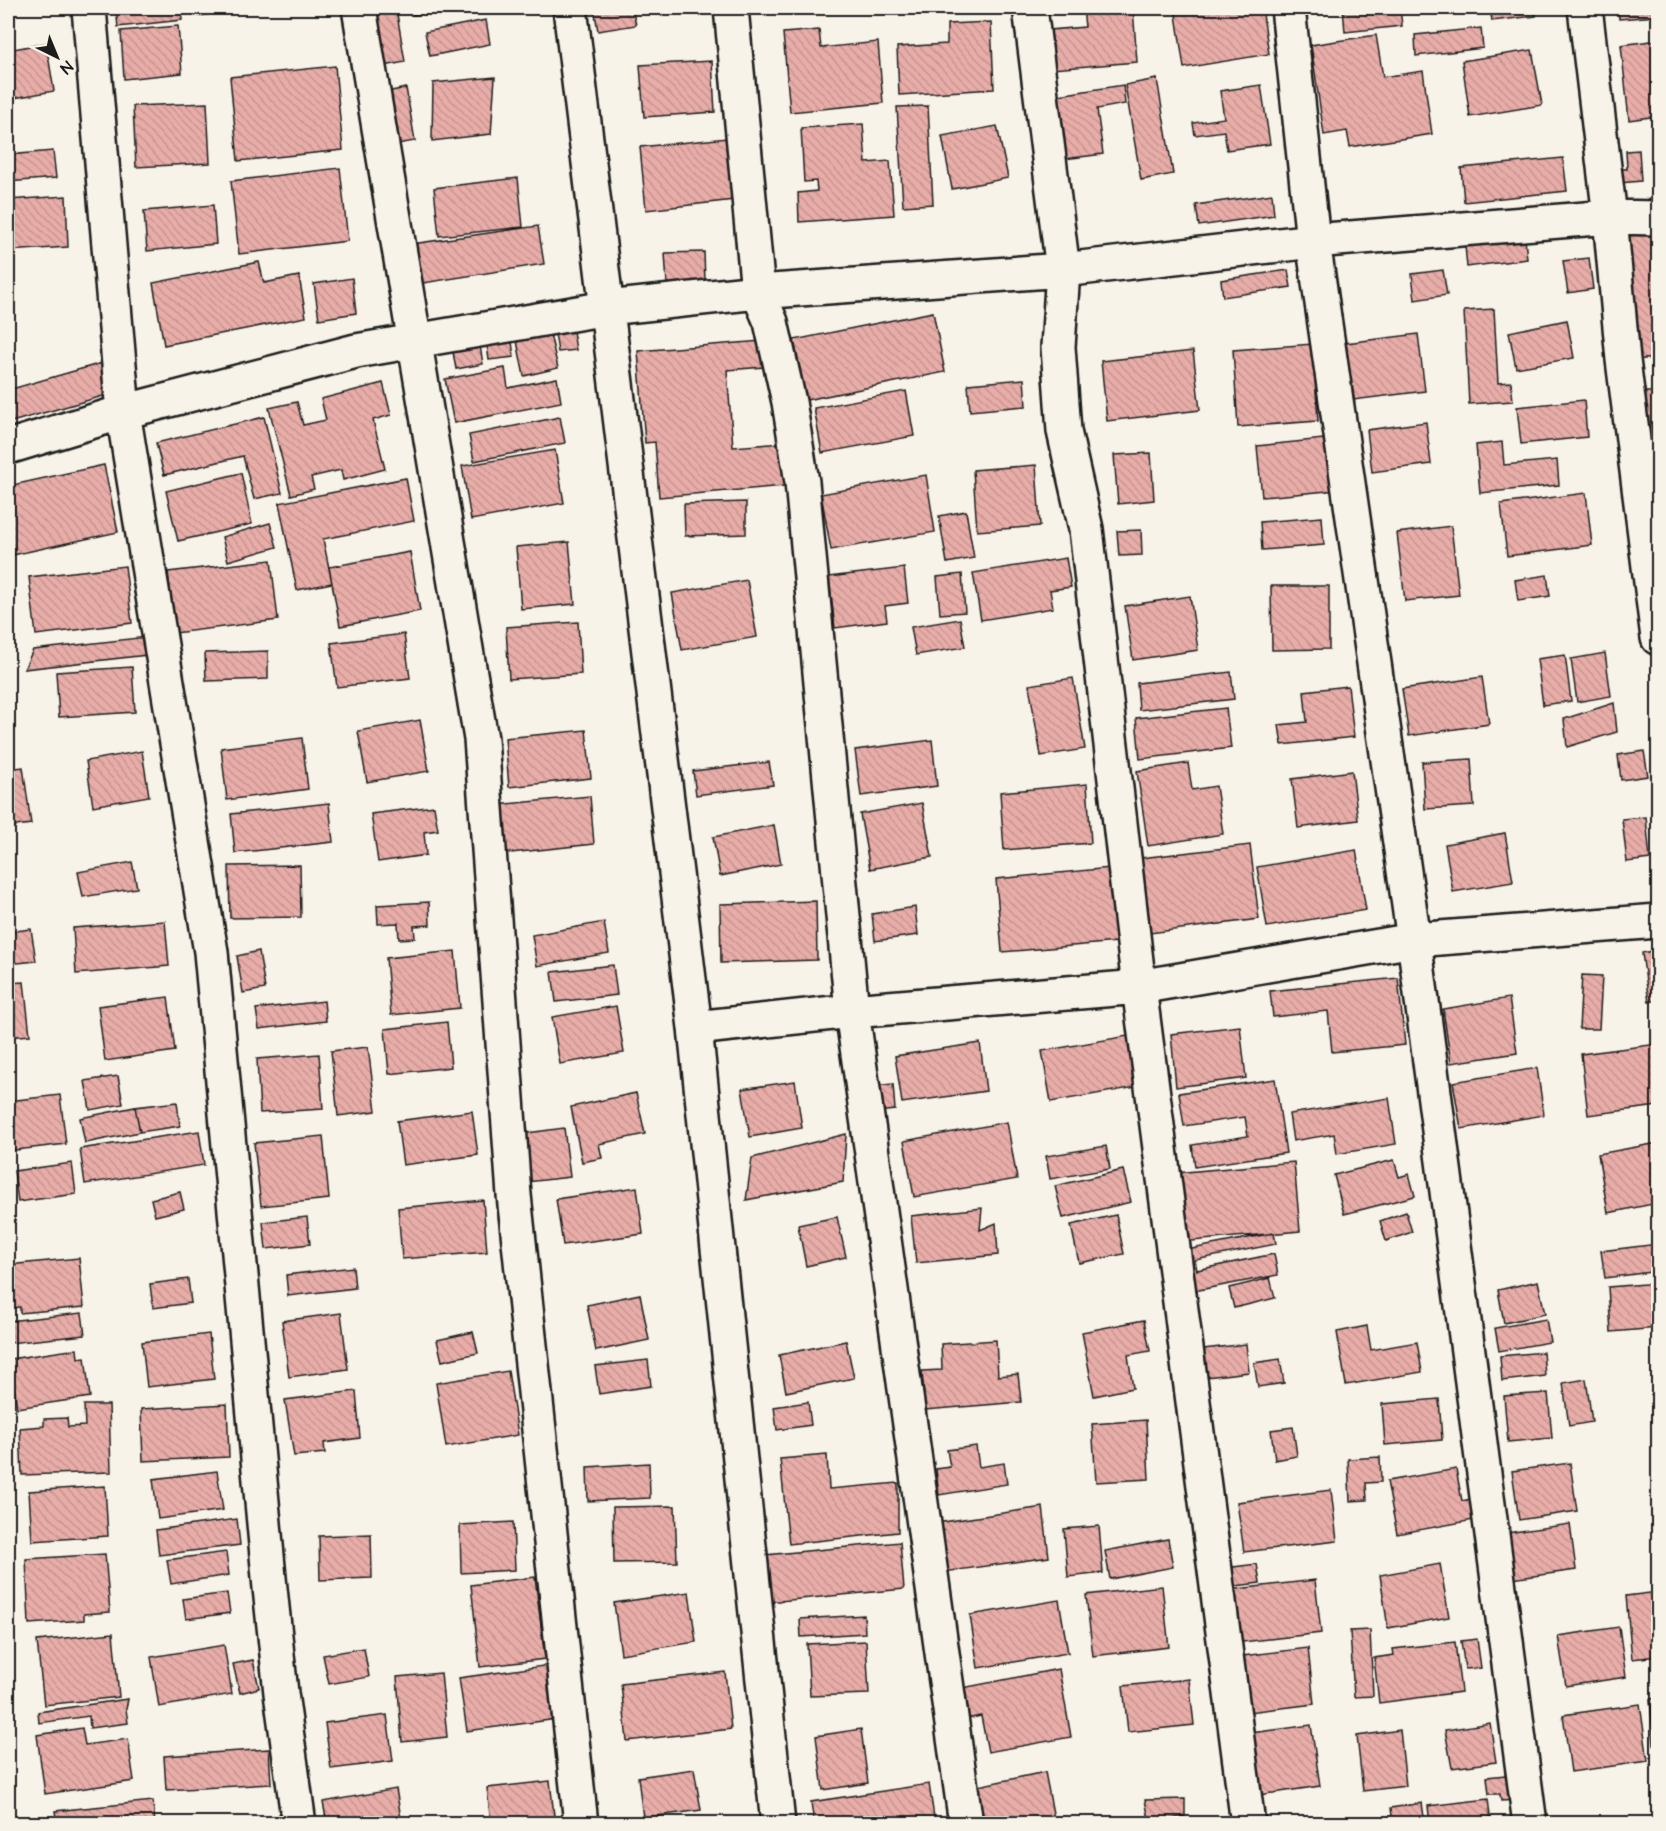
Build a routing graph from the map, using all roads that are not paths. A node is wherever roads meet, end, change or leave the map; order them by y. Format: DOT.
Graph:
graph roads {
  1 [pos="89,8"];
  2 [pos="359,8"];
  3 [pos="570,8"];
  4 [pos="731,8"];
  5 [pos="1030,8"];
  6 [pos="1288,8"];
  7 [pos="1585,8"];
  8 [pos="1610,217"];
  9 [pos="1659,218"];
  10 [pos="1313,241"];
  11 [pos="1063,270"];
  12 [pos="758,292"];
  13 [pos="607,308"];
  14 [pos="416,342"];
  15 [pos="123,412"];
  16 [pos="8,447"];
  17 [pos="1659,638"];
  18 [pos="1659,921"];
  19 [pos="1414,940"];
  20 [pos="1139,987"];
  21 [pos="852,1011"];
  22 [pos="695,1028"];
  23 [pos="299,1824"];
  24 [pos="581,1824"];
  25 [pos="778,1824"];
  26 [pos="966,1824"];
  27 [pos="1248,1824"];
  28 [pos="1530,1824"];
  1 -- 15 [label="street"];
  2 -- 14 [label="street"];
  3 -- 13 [label="street"];
  4 -- 12 [label="street"];
  5 -- 11 [label="street"];
  6 -- 10 [label="street"];
  7 -- 8 [label="street"];
  8 -- 9 [label="street"];
  8 -- 10 [label="street"];
  8 -- 17 [label="street"];
  10 -- 11 [label="street"];
  10 -- 19 [label="street"];
  11 -- 12 [label="street"];
  11 -- 20 [label="street"];
  12 -- 13 [label="street"];
  12 -- 21 [label="street"];
  13 -- 14 [label="street"];
  13 -- 22 [label="street"];
  14 -- 15 [label="street"];
  14 -- 24 [label="street"];
  15 -- 16 [label="street"];
  15 -- 23 [label="street"];
  18 -- 19 [label="street"];
  19 -- 20 [label="street"];
  19 -- 28 [label="street"];
  20 -- 21 [label="street"];
  20 -- 27 [label="street"];
  21 -- 22 [label="street"];
  21 -- 26 [label="street"];
  22 -- 25 [label="street"];
}
